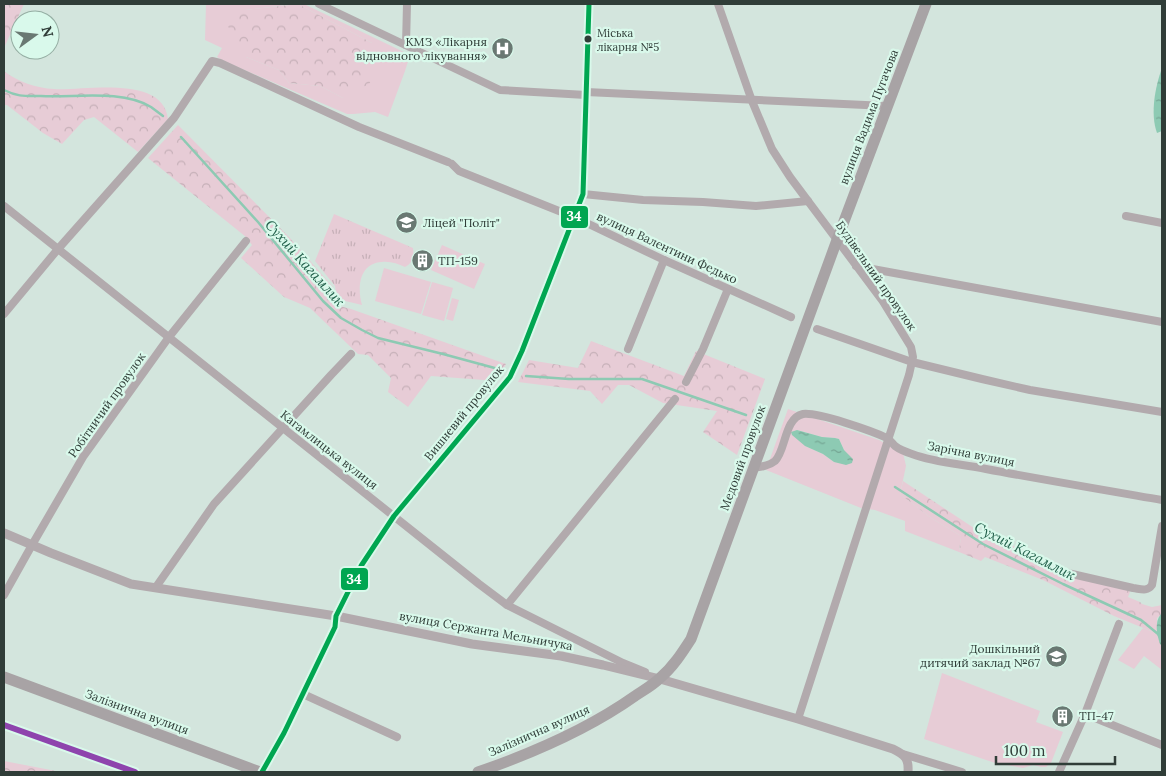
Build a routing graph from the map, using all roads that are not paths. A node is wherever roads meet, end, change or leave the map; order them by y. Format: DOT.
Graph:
graph roads {
  1 [pos="320,4"];
  2 [pos="407,4"];
  3 [pos="588,4"];
  4 [pos="718,4"];
  5 [pos="926,4"];
  6 [pos="406,45"];
  7 [pos="586,94"];
  8 [pos="752,100"];
  9 [pos="888,106"];
  10 [pos="583,194"];
  11 [pos="808,201"];
  12 [pos="4,206"];
  13 [pos="1126,216"];
  14 [pos="574,217"];
  15 [pos="1162,223"];
  16 [pos="838,240"];
  17 [pos="246,241"];
  18 [pos="58,249"];
  19 [pos="664,260"];
  20 [pos="856,266"];
  21 [pos="728,289"];
  22 [pos="4,314"];
  23 [pos="791,317"];
  24 [pos="1162,322"];
  25 [pos="817,329"];
  26 [pos="169,337"];
  27 [pos="628,349"];
  28 [pos="351,354"];
  29 [pos="912,362"];
  30 [pos="686,382"];
  31 [pos="675,399"];
  32 [pos="1162,412"];
  33 [pos="283,428"];
  34 [pos="889,439"];
  35 [pos="753,468"];
  36 [pos="1162,500"];
  37 [pos="394,516"];
  38 [pos="1162,526"];
  39 [pos="4,532"];
  40 [pos="32,544"];
  41 [pos="1060,572"];
  42 [pos="156,588"];
  43 [pos="4,595"];
  44 [pos="508,605"];
  45 [pos="336,616"];
  46 [pos="1119,624"];
  47 [pos="4,677"];
  48 [pos="660,679"];
  49 [pos="303,694"];
  50 [pos="1085,714"];
  51 [pos="798,719"];
  52 [pos="397,737"];
  53 [pos="1162,744"];
  54 [pos="903,754"];
  55 [pos="261,772"];
  56 [pos="478,772"];
  57 [pos="908,772"];
  58 [pos="962,772"];
  59 [pos="1059,772"];
  1 -- 6 [label="street"];
  2 -- 6 [label="street"];
  3 -- 7 [label="street, Вишневий провулок"];
  4 -- 8 [label="street, Будівельний провулок"];
  5 -- 9 [label="main road, вулиця Вадима Пугачова"];
  6 -- 7 [label="street"];
  7 -- 8 [label="street"];
  7 -- 10 [label="street, Вишневий провулок"];
  8 -- 9 [label="street"];
  8 -- 11 [label="street, Будівельний провулок"];
  9 -- 16 [label="main road, вулиця Вадима Пугачова"];
  10 -- 11 [label="street"];
  10 -- 14 [label="street, Вишневий провулок"];
  11 -- 16 [label="street, Будівельний провулок"];
  12 -- 18 [label="street, Кагамлицька вулиця"];
  13 -- 15 [label="street"];
  14 -- 18 [label="street, вулиця Валентини Федько"];
  14 -- 19 [label="street, вулиця Валентини Федько"];
  14 -- 37 [label="street, Вишневий провулок"];
  16 -- 20 [label="street, Будівельний провулок"];
  16 -- 35 [label="main road, Медовий провулок"];
  17 -- 26 [label="street, Робітничий провулок"];
  18 -- 22 [label="street"];
  18 -- 26 [label="street, Кагамлицька вулиця"];
  19 -- 21 [label="street, вулиця Валентини Федько"];
  19 -- 27 [label="street"];
  20 -- 24 [label="street"];
  20 -- 29 [label="street, Будівельний провулок"];
  21 -- 23 [label="street, вулиця Валентини Федько"];
  21 -- 30 [label="street"];
  25 -- 29 [label="street"];
  26 -- 33 [label="street, Кагамлицька вулиця"];
  26 -- 40 [label="street, Робітничий провулок"];
  28 -- 33 [label="street"];
  29 -- 32 [label="street"];
  29 -- 34 [label="street, Будівельний провулок"];
  31 -- 44 [label="street"];
  33 -- 37 [label="street, Кагамлицька вулиця"];
  33 -- 42 [label="street"];
  34 -- 35 [label="street, Зарічна вулиця"];
  34 -- 36 [label="street, Зарічна вулиця"];
  34 -- 51 [label="street, Будівельний провулок"];
  35 -- 48 [label="main road, Медовий провулок"];
  37 -- 44 [label="street, Кагамлицька вулиця"];
  37 -- 45 [label="street, Вишневий провулок"];
  38 -- 41 [label="street"];
  39 -- 40 [label="street, вулиця Сержанта Мельничука"];
  40 -- 42 [label="street, вулиця Сержанта Мельничука"];
  40 -- 43 [label="street, Робітничий провулок"];
  42 -- 45 [label="street, вулиця Сержанта Мельничука"];
  44 -- 48 [label="street, Кагамлицька вулиця"];
  45 -- 48 [label="street, вулиця Сержанта Мельничука"];
  45 -- 49 [label="street, Вишневий провулок"];
  46 -- 50 [label="street"];
  47 -- 55 [label="main road, Залізнична вулиця"];
  48 -- 51 [label="street, вулиця Сержанта Мельничука"];
  48 -- 56 [label="main road, Залізнична вулиця"];
  49 -- 52 [label="street"];
  49 -- 55 [label="street, Вишневий провулок"];
  50 -- 53 [label="street"];
  50 -- 59 [label="street"];
  51 -- 54 [label="street, вулиця Сержанта Мельничука"];
  54 -- 57 [label="street"];
  54 -- 58 [label="street, вулиця Сержанта Мельничука"];
}
